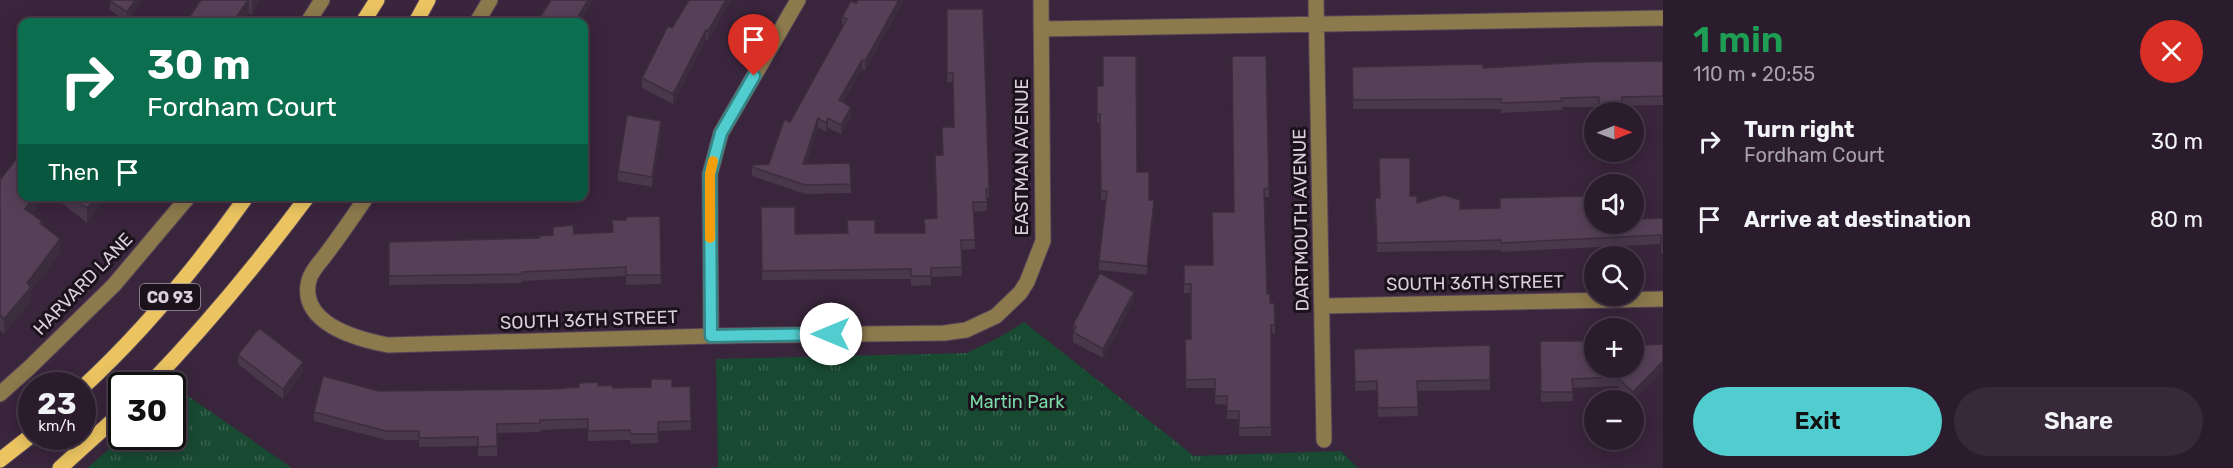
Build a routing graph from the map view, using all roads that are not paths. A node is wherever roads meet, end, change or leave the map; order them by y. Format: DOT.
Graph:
graph roads {
  1 [pos="322,0"];
  2 [pos="377,0"];
  3 [pos="428,0"];
  4 [pos="490,0"];
  5 [pos="798,0"];
  6 [pos="1041,0"];
  7 [pos="1316,0"];
  8 [pos="311,18"];
  9 [pos="366,18"];
  10 [pos="418,18"];
  11 [pos="479,18"];
  12 [pos="1663,18"];
  13 [pos="1316,23"];
  14 [pos="1041,29"];
  15 [pos="185,201"];
  16 [pos="243,201"];
  17 [pos="304,201"];
  18 [pos="363,201"];
  19 [pos="1663,299"];
  20 [pos="1323,306"];
  21 [pos="944,333"];
  22 [pos="711,336"];
  23 [pos="162,372"];
  24 [pos="96,375"];
  25 [pos="0,394"];
  26 [pos="108,425"];
  27 [pos="1324,440"];
  28 [pos="18,446"];
  29 [pos="0,460"];
  30 [pos="60,468"];
  1 -- 8 [label="street"];
  2 -- 9 [label="main road"];
  3 -- 10 [label="main road"];
  4 -- 11 [label="street"];
  5 -- 22 [label="street"];
  6 -- 14 [label="street, EASTMAN AVENUE"];
  7 -- 13 [label="street, DARTMOUTH AVENUE"];
  12 -- 13 [label="street"];
  13 -- 14 [label="street"];
  13 -- 20 [label="street, DARTMOUTH AVENUE"];
  14 -- 21 [label="street, EASTMAN AVENUE"];
  15 -- 25 [label="street, HARVARD LANE"];
  16 -- 24 [label="main road, CO 93"];
  17 -- 23 [label="main road, CO 93"];
  18 -- 22 [label="street, SOUTH 36TH STREET"];
  19 -- 20 [label="street, SOUTH 36TH STREET"];
  20 -- 27 [label="street, DARTMOUTH AVENUE"];
  21 -- 22 [label="street, SOUTH 36TH STREET"];
  26 -- 30 [label="main road"];
  28 -- 29 [label="main road"];
}
